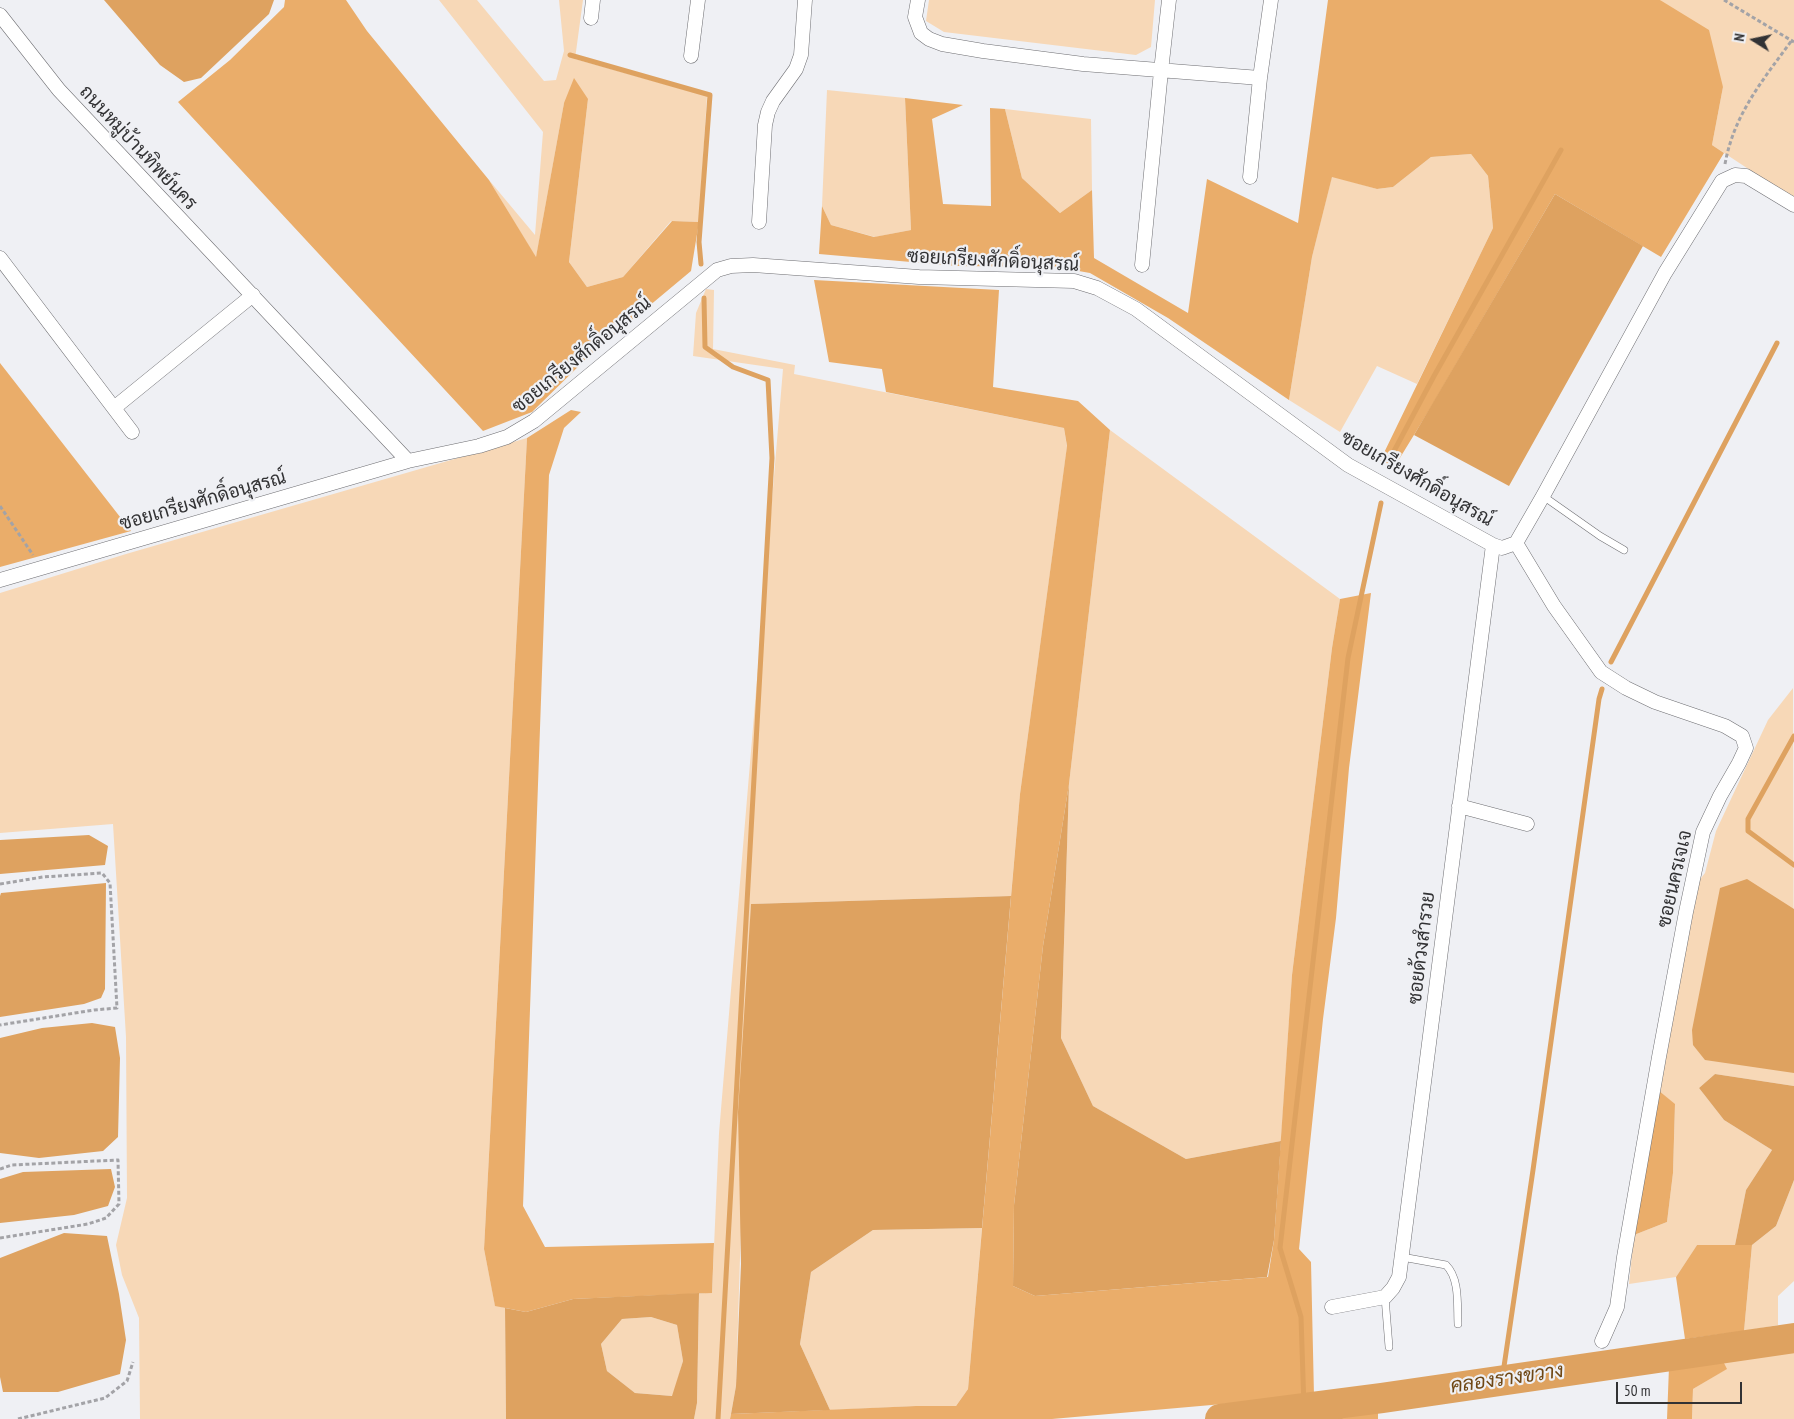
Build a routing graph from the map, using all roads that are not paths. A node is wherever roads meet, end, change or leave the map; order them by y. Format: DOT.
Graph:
graph roads {
  1 [pos="593,0"];
  2 [pos="698,0"];
  3 [pos="805,0"];
  4 [pos="918,0"];
  5 [pos="1169,0"];
  6 [pos="1271,0"];
  7 [pos="591,18"];
  8 [pos="1,19"];
  9 [pos="691,56"];
  10 [pos="1161,71"];
  11 [pos="1260,78"];
  12 [pos="1250,177"];
  13 [pos="1794,205"];
  14 [pos="759,222"];
  15 [pos="0,258"];
  16 [pos="1142,266"];
  17 [pos="253,295"];
  18 [pos="114,408"];
  19 [pos="132,432"];
  20 [pos="408,461"];
  21 [pos="1543,496"];
  22 [pos="1516,543"];
  23 [pos="1493,545"];
  24 [pos="1624,550"];
  25 [pos="0,580"];
  26 [pos="1459,806"];
  27 [pos="1527,824"];
  28 [pos="1402,1257"];
  29 [pos="1385,1297"];
  30 [pos="1332,1307"];
  31 [pos="1458,1324"];
  32 [pos="1602,1341"];
  33 [pos="1389,1347"];
  1 -- 7 [label="street"];
  2 -- 9 [label="street"];
  3 -- 14 [label="street"];
  4 -- 10 [label="street"];
  5 -- 10 [label="street"];
  6 -- 11 [label="street"];
  8 -- 17 [label="street, ถนนหมู่บ้านทิพย์นคร"];
  10 -- 11 [label="street"];
  10 -- 16 [label="street"];
  11 -- 12 [label="street"];
  13 -- 21 [label="street"];
  15 -- 18 [label="street"];
  17 -- 18 [label="street"];
  17 -- 20 [label="street, ถนนหมู่บ้านทิพย์นคร"];
  18 -- 19 [label="street"];
  20 -- 23 [label="street, ซอยเกรียงศักดิ์อนุสรณ์"];
  20 -- 25 [label="street, ซอยเกรียงศักดิ์อนุสรณ์"];
  21 -- 22 [label="street"];
  21 -- 24 [label="lane"];
  22 -- 23 [label="street, ซอยเกรียงศักดิ์อนุสรณ์"];
  22 -- 32 [label="street, ซอยนครเจเจ"];
  23 -- 26 [label="street, ซอยด้วงสำรวย"];
  26 -- 27 [label="street"];
  26 -- 28 [label="street, ซอยด้วงสำรวย"];
  28 -- 29 [label="street, ซอยด้วงสำรวย"];
  28 -- 31 [label="lane"];
  29 -- 30 [label="street"];
  29 -- 33 [label="lane"];
}
